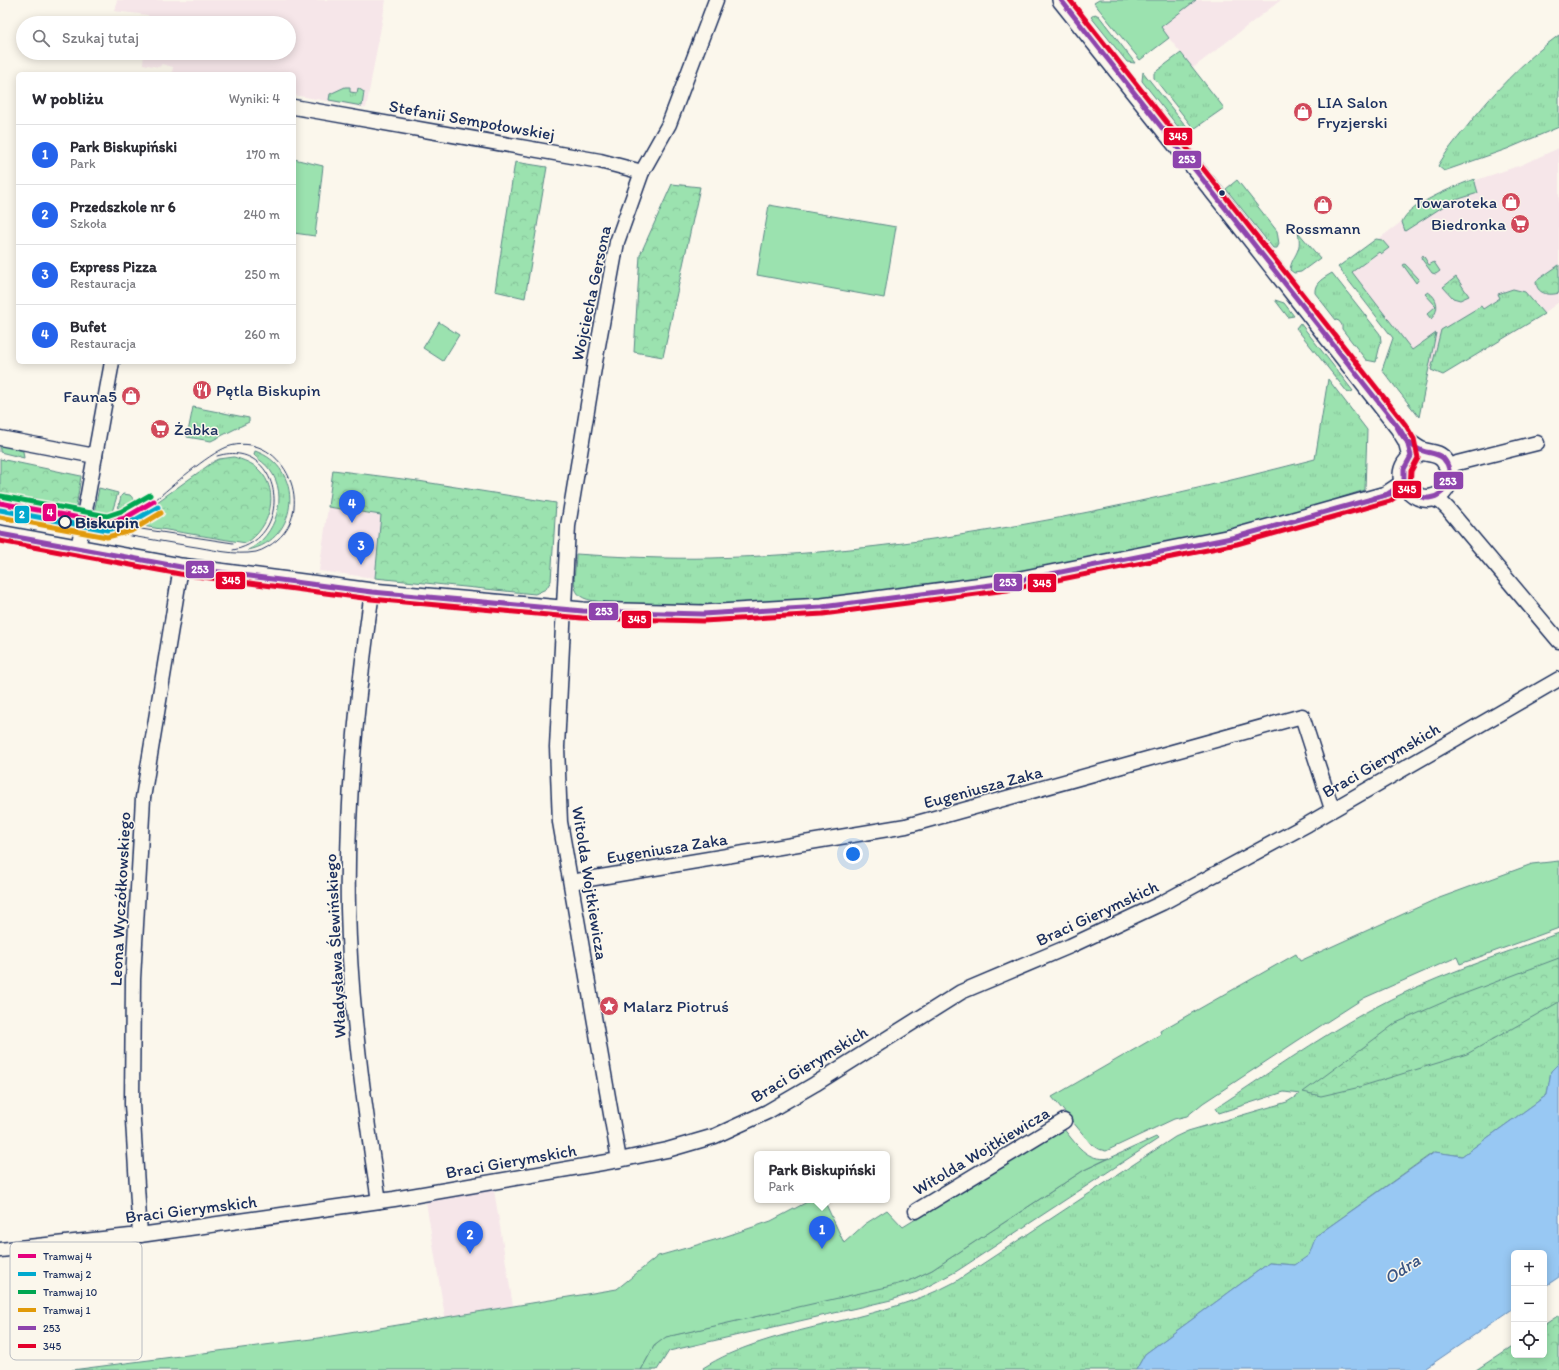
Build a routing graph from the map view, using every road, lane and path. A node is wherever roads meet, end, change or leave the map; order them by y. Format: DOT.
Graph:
graph roads {
  1 [pos="716,0"];
  2 [pos="1061,0"];
  3 [pos="296,107"];
  4 [pos="642,172"];
  5 [pos="112,364"];
  6 [pos="0,438"];
  7 [pos="1537,443"];
  8 [pos="1413,450"];
  9 [pos="95,456"];
  10 [pos="1450,464"];
  11 [pos="1407,488"];
  12 [pos="1437,495"];
  13 [pos="0,534"];
  14 [pos="78,549"];
  15 [pos="181,567"];
  16 [pos="372,592"];
  17 [pos="563,609"];
  18 [pos="1559,641"];
  19 [pos="1559,679"];
  20 [pos="1332,809"];
  21 [pos="571,882"];
  22 [pos="1064,1121"];
  23 [pos="619,1160"];
  24 [pos="379,1201"];
  25 [pos="916,1211"];
  26 [pos="140,1235"];
  27 [pos="75,1242"];
  28 [pos="10,1249"];
  29 [pos="0,1250"];
  1 -- 4 [label="street, Wojciecha Gersona"];
  2 -- 8 [label="street"];
  3 -- 4 [label="street, Stefanii Sempołowskiej"];
  4 -- 17 [label="street, Wojciecha Gersona"];
  5 -- 9 [label="street"];
  6 -- 9 [label="street"];
  7 -- 10 [label="street"];
  8 -- 10 [label="street"];
  8 -- 11 [label="street"];
  9 -- 14 [label="street"];
  10 -- 12 [label="street"];
  11 -- 12 [label="street"];
  11 -- 17 [label="street"];
  12 -- 18 [label="street"];
  13 -- 14 [label="street"];
  14 -- 15 [label="street"];
  15 -- 16 [label="street"];
  15 -- 26 [label="street, Leona Wyczółkowskiego"];
  16 -- 17 [label="street"];
  16 -- 24 [label="street, Władysława Ślewińskiego"];
  17 -- 21 [label="street, Witolda Wojtkiewicza"];
  19 -- 20 [label="street, Braci Gierymskich"];
  20 -- 21 [label="street, Eugeniusza Zaka"];
  20 -- 23 [label="street, Braci Gierymskich"];
  21 -- 23 [label="street, Witolda Wojtkiewicza"];
  22 -- 25 [label="street, Witolda Wojtkiewicza"];
  23 -- 24 [label="street, Braci Gierymskich"];
  24 -- 26 [label="street, Braci Gierymskich"];
  26 -- 27 [label="street, Braci Gierymskich"];
  28 -- 29 [label="street, Braci Gierymskich"];
}
